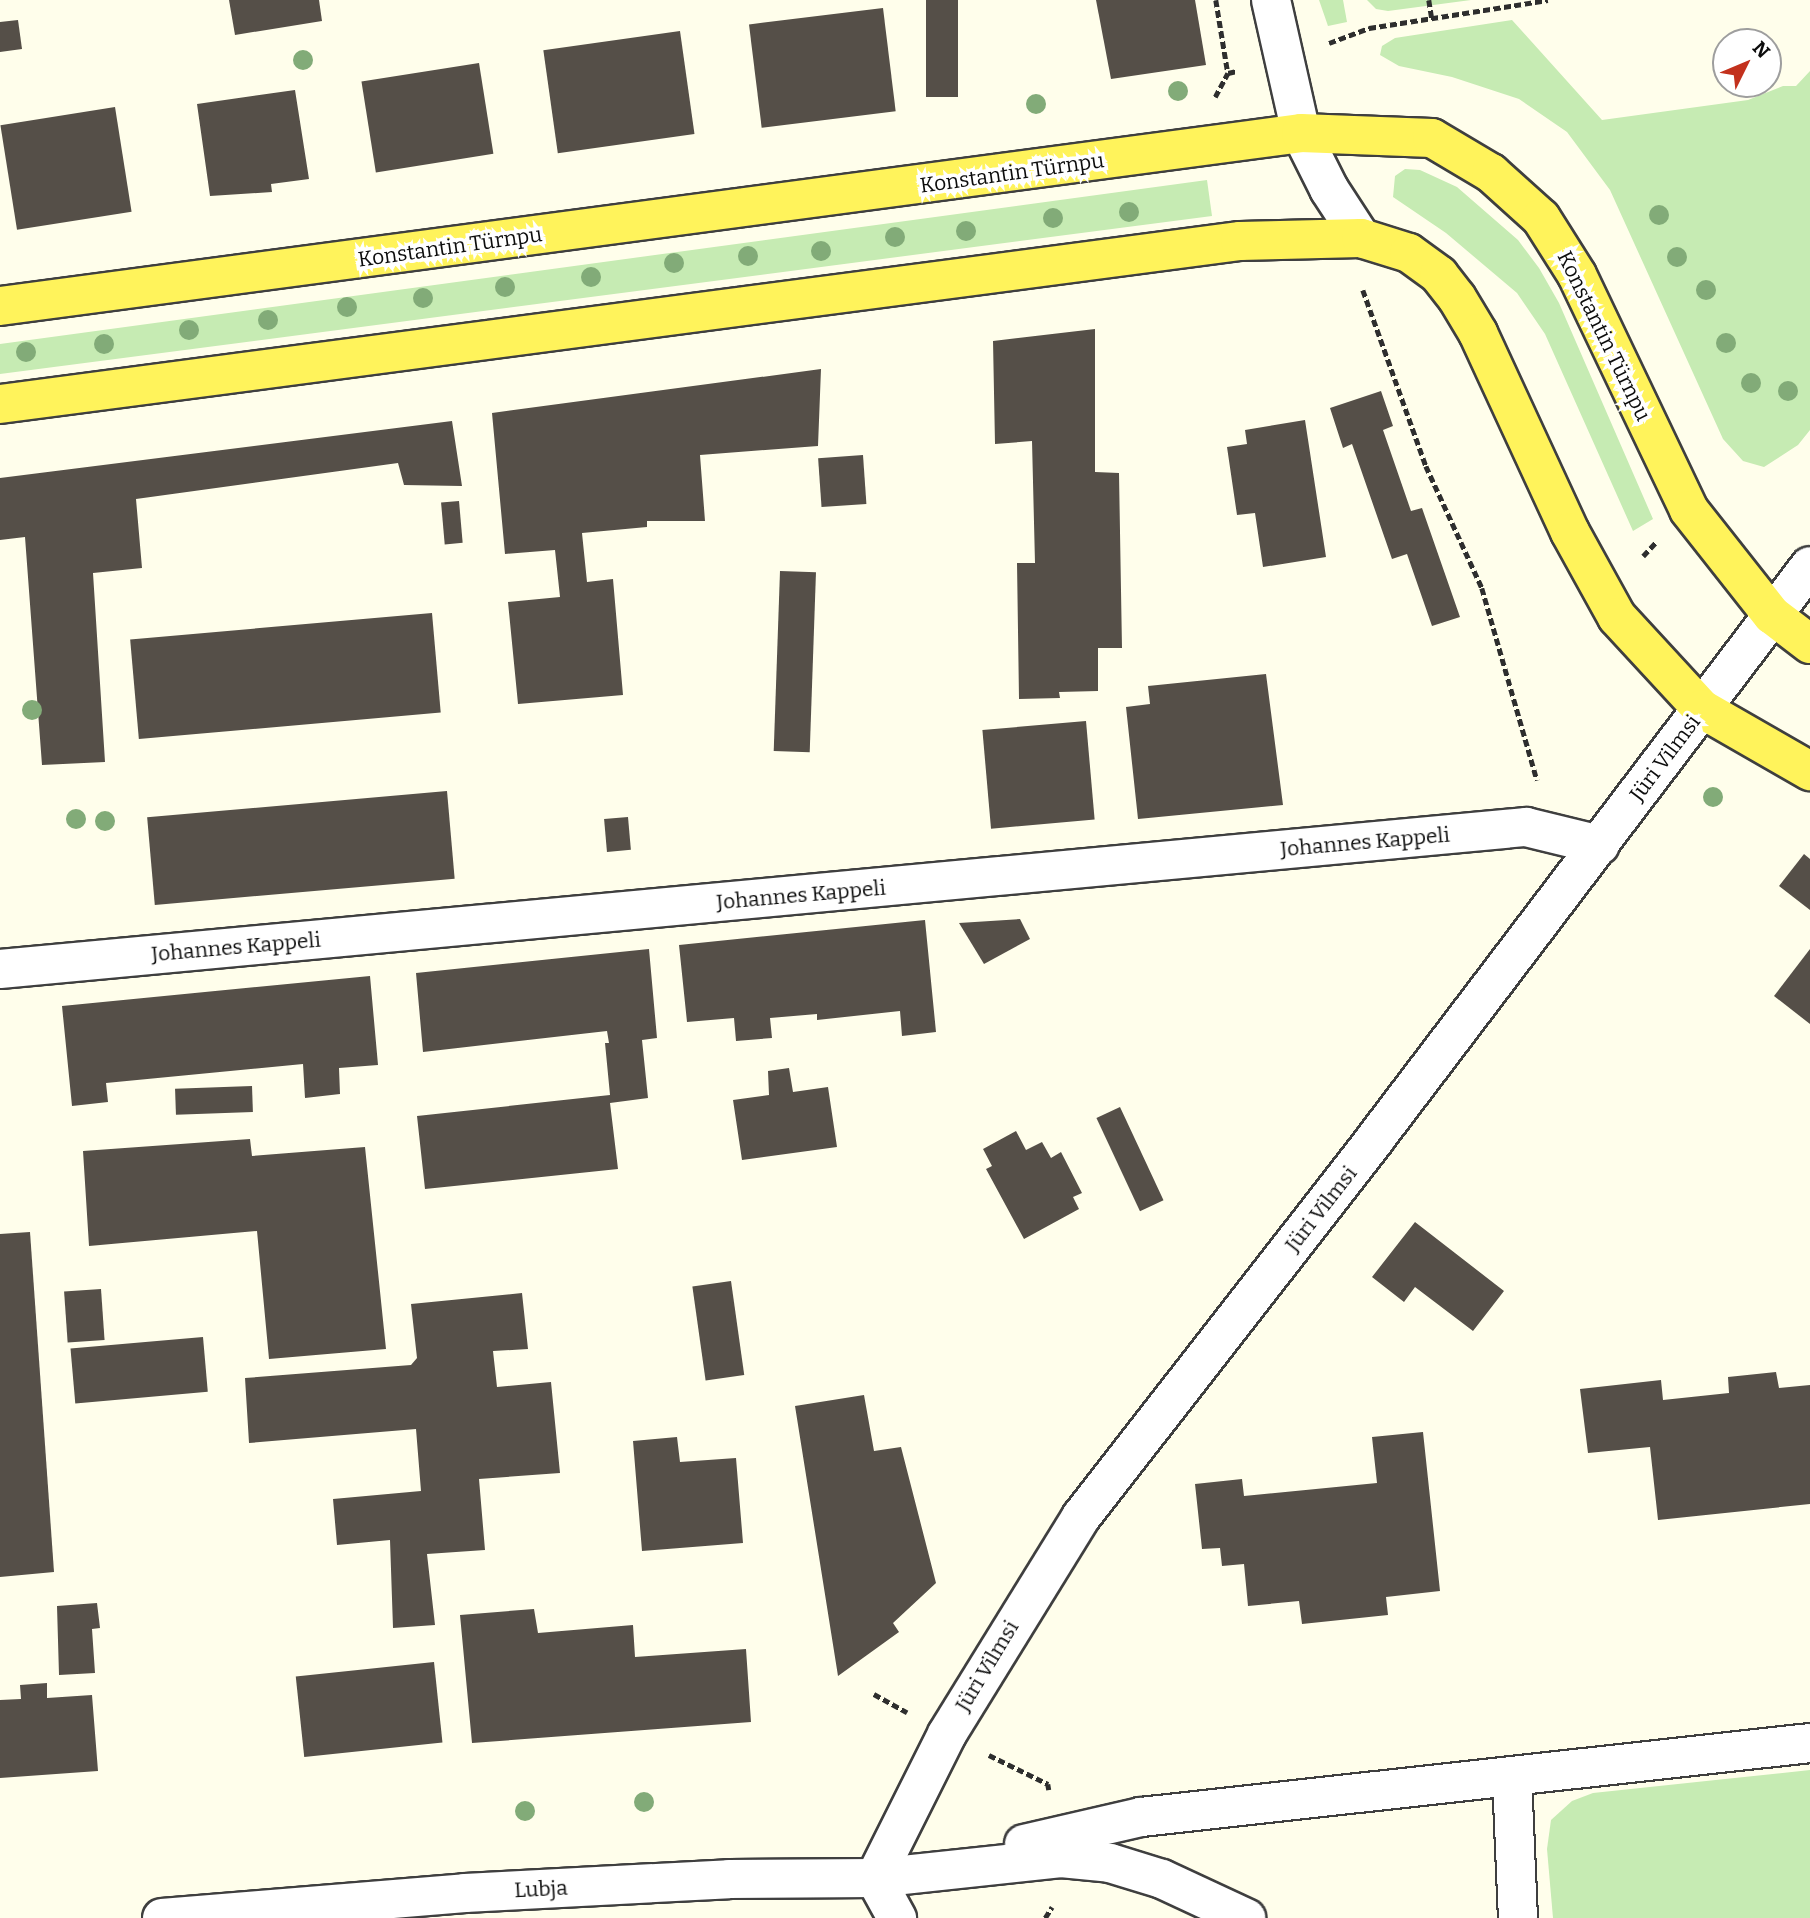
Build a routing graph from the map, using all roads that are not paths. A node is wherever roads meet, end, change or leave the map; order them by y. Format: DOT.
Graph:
graph roads {
  1 [pos="1271,0"];
  2 [pos="1301,133"];
  3 [pos="1361,238"];
  4 [pos="0,306"];
  5 [pos="0,404"];
  6 [pos="1810,566"];
  7 [pos="1772,615"];
  8 [pos="1810,644"];
  9 [pos="1702,709"];
  10 [pos="1810,771"];
  11 [pos="1600,845"];
  12 [pos="0,969"];
  13 [pos="1810,1742"];
  14 [pos="1511,1776"];
  15 [pos="1059,1847"];
  16 [pos="875,1878"];
  17 [pos="162,1918"];
  18 [pos="897,1918"];
  19 [pos="1246,1918"];
  20 [pos="1518,1918"];
  1 -- 2 [label="street"];
  2 -- 3 [label="street"];
  2 -- 4 [label="main road, Konstantin Türnpu"];
  2 -- 7 [label="main road, Konstantin Türnpu"];
  3 -- 5 [label="main road"];
  3 -- 9 [label="main road"];
  6 -- 7 [label="street, Jüri Vilmsi"];
  7 -- 8 [label="main road, Konstantin Türnpu"];
  7 -- 9 [label="street, Jüri Vilmsi"];
  9 -- 10 [label="main road"];
  9 -- 11 [label="street, Jüri Vilmsi"];
  11 -- 12 [label="street, Johannes Kappeli"];
  11 -- 16 [label="street, Jüri Vilmsi"];
  13 -- 14 [label="street"];
  14 -- 15 [label="street"];
  14 -- 20 [label="street"];
  15 -- 16 [label="street, Lubja"];
  15 -- 19 [label="street"];
  16 -- 17 [label="street, Lubja"];
  16 -- 18 [label="street"];
}
